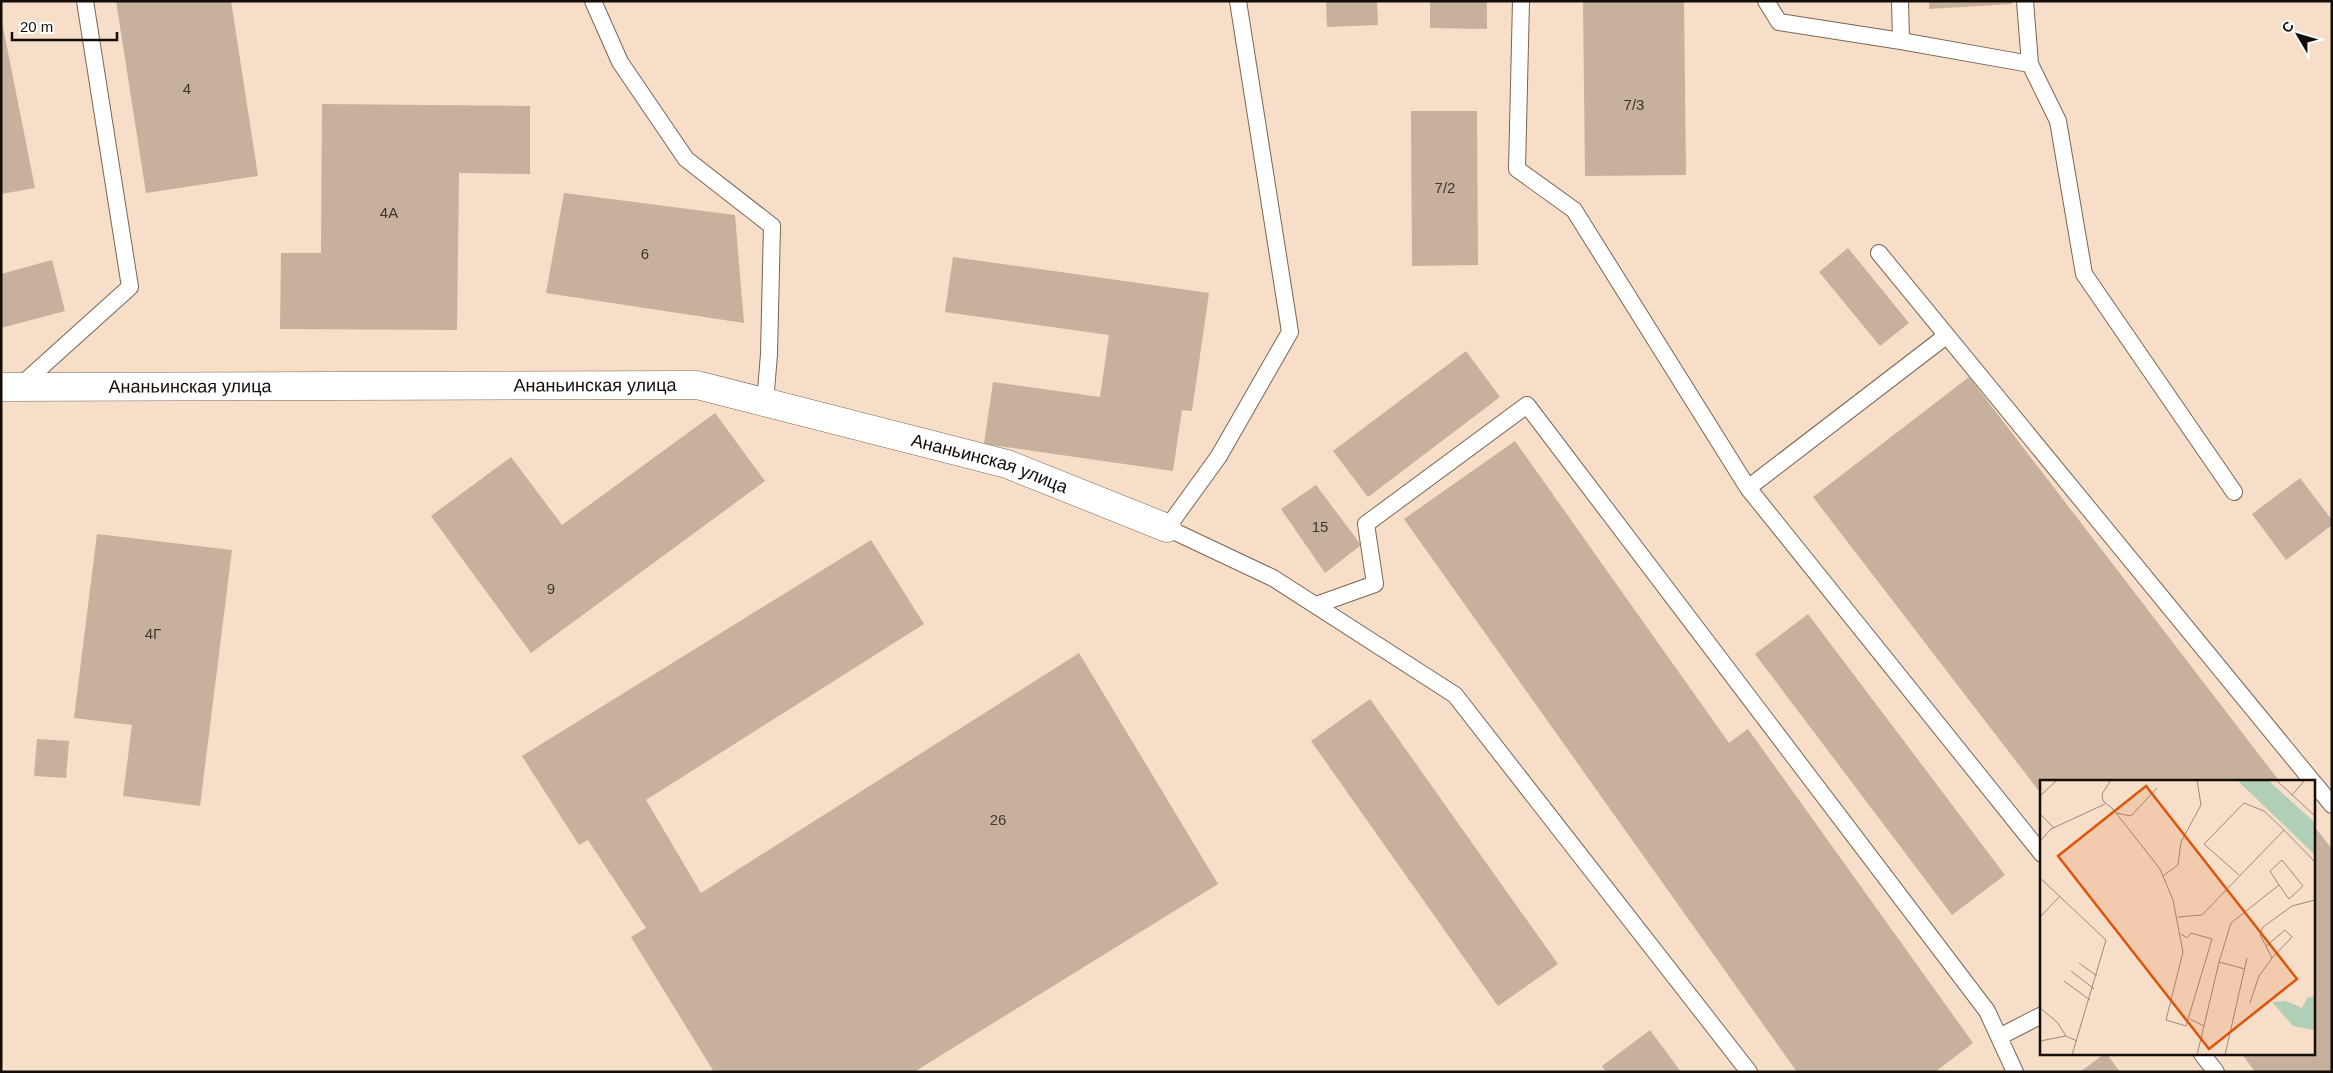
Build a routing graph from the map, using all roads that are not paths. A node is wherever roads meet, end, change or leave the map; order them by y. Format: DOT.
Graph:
graph roads {
  1 [pos="85,1"];
  2 [pos="593,1"];
  3 [pos="1238,1"];
  4 [pos="1521,1"];
  5 [pos="1766,1"];
  6 [pos="1900,1"];
  7 [pos="2025,1"];
  8 [pos="1901,41"];
  9 [pos="2030,64"];
  10 [pos="1878,253"];
  11 [pos="1946,336"];
  12 [pos="10,387"];
  13 [pos="764,402"];
  14 [pos="1748,488"];
  15 [pos="2234,492"];
  16 [pos="1167,528"];
  17 [pos="1316,605"];
  18 [pos="2312,780"];
  19 [pos="2316,785"];
  20 [pos="2332,805"];
  21 [pos="2040,852"];
  22 [pos="2040,1017"];
  23 [pos="1999,1037"];
  24 [pos="2204,1056"];
  25 [pos="1749,1072"];
  26 [pos="2015,1072"];
  27 [pos="2216,1072"];
  1 -- 12 [label="lane"];
  2 -- 13 [label="lane"];
  3 -- 16 [label="lane"];
  4 -- 14 [label="lane"];
  5 -- 8 [label="lane"];
  6 -- 8 [label="lane"];
  7 -- 9 [label="lane"];
  8 -- 9 [label="lane"];
  9 -- 15 [label="lane"];
  10 -- 11 [label="lane"];
  11 -- 14 [label="lane"];
  11 -- 18 [label="lane"];
  12 -- 13 [label="street, Ананьинская улица"];
  13 -- 16 [label="street, Ананьинская улица"];
  14 -- 21 [label="lane"];
  16 -- 17 [label="lane"];
  17 -- 23 [label="lane"];
  17 -- 25 [label="lane"];
  19 -- 20 [label="lane"];
  22 -- 23 [label="lane"];
  23 -- 26 [label="lane"];
  24 -- 27 [label="lane"];
}
